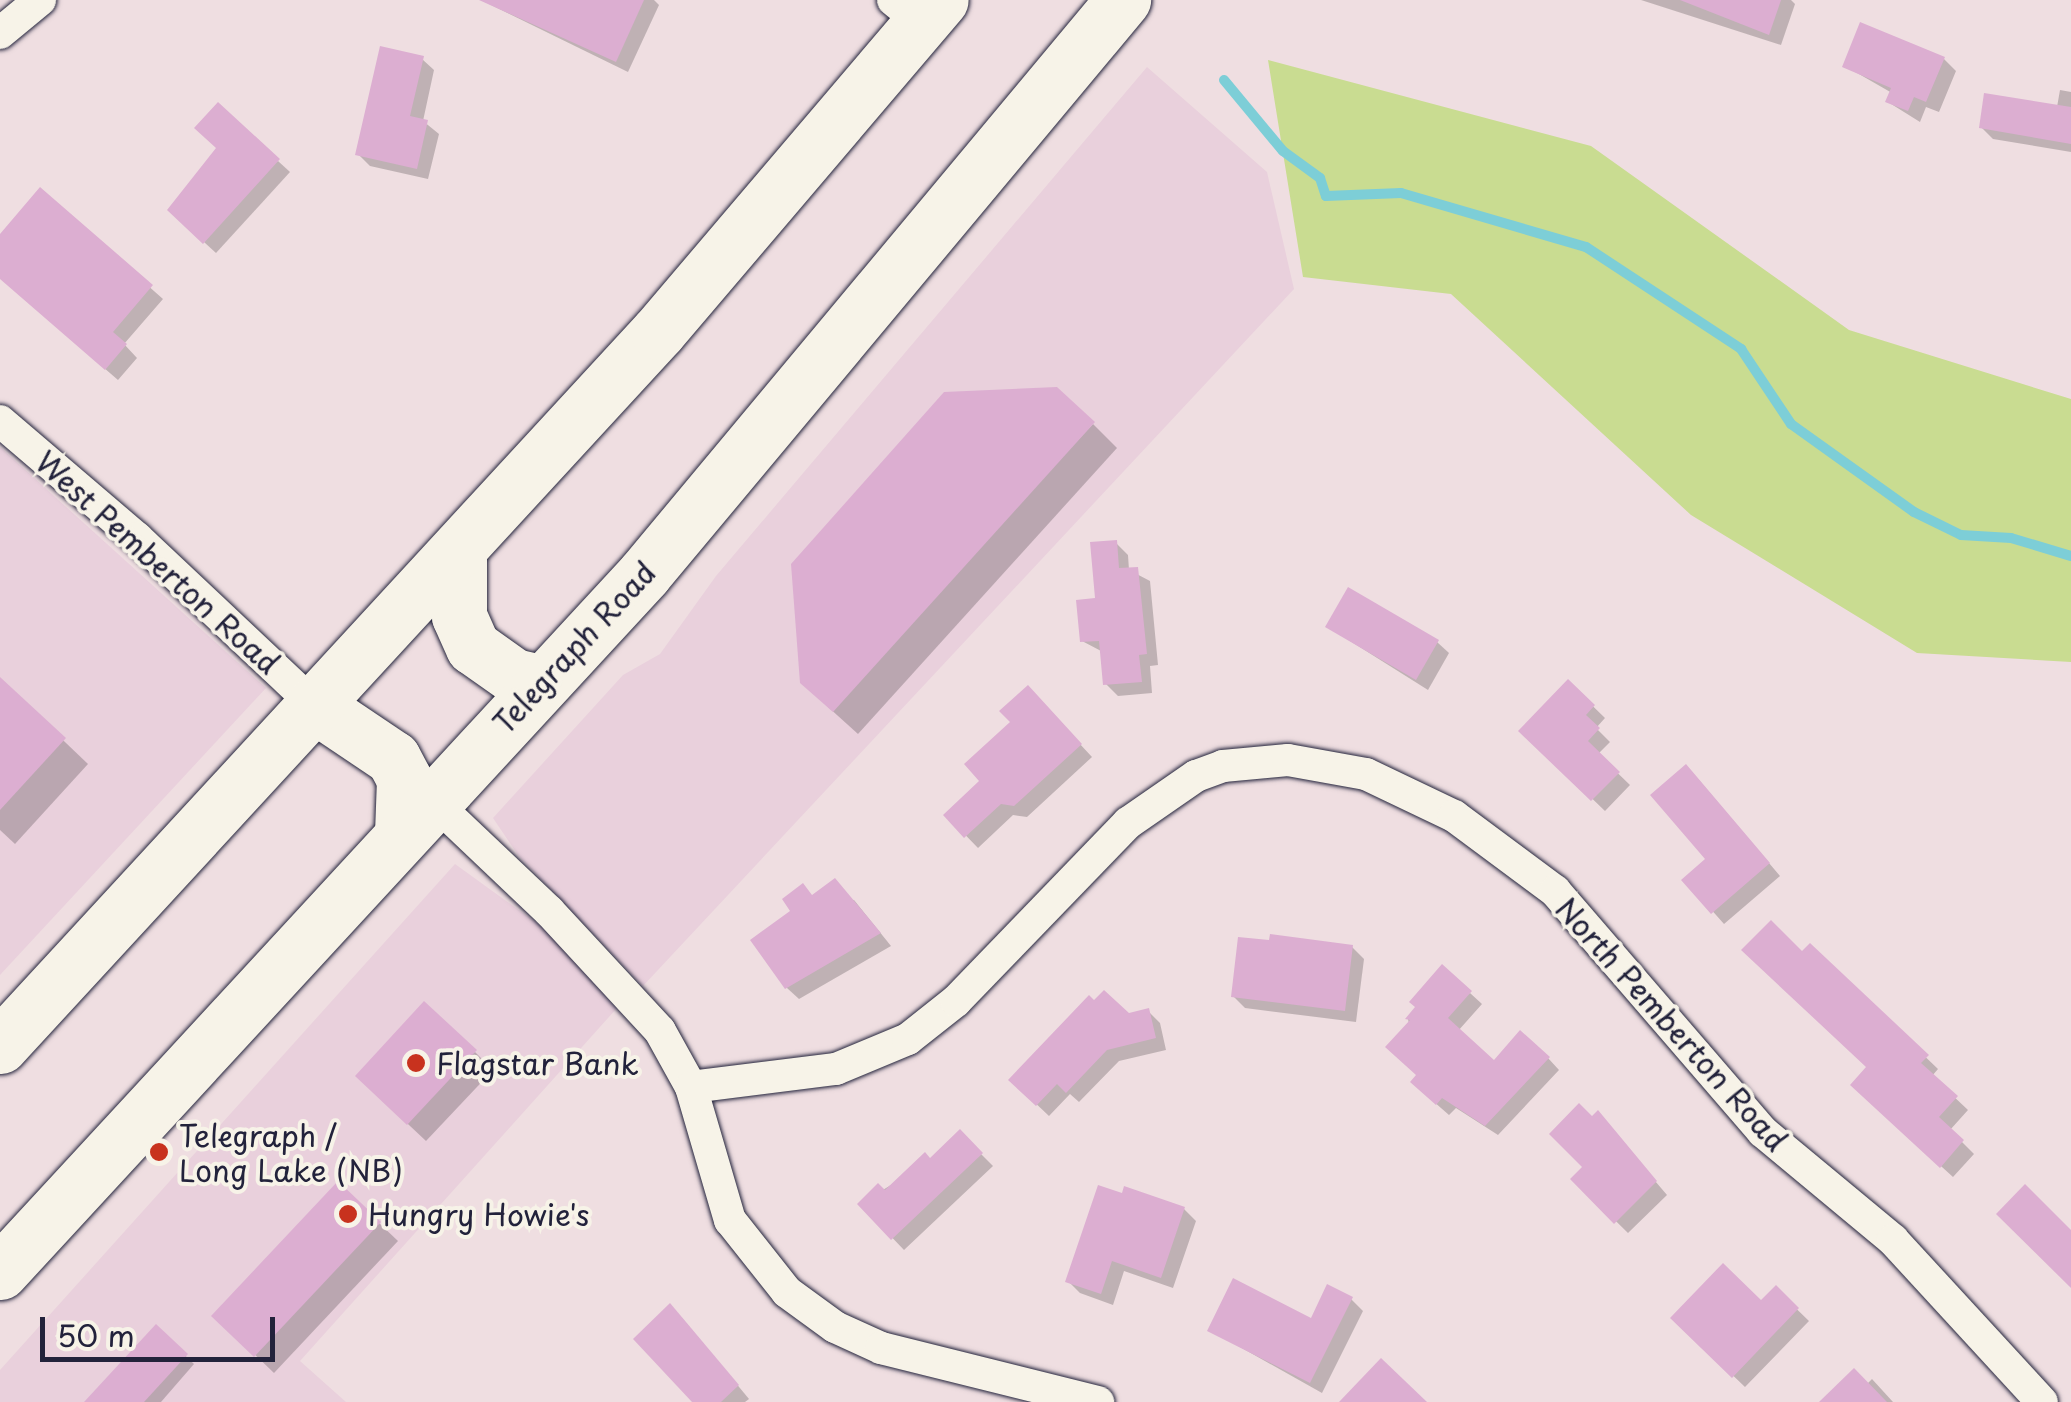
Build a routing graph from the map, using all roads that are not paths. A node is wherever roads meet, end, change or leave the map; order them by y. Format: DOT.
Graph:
graph roads {
  1 [pos="40,0"];
  2 [pos="1123,0"];
  3 [pos="918,8"];
  4 [pos="0,33"];
  5 [pos="0,421"];
  6 [pos="460,549"];
  7 [pos="541,682"];
  8 [pos="314,706"];
  9 [pos="417,818"];
  10 [pos="0,1046"];
  11 [pos="691,1087"];
  12 [pos="0,1272"];
  13 [pos="1098,1402"];
  14 [pos="2042,1402"];
  1 -- 4 [label="street"];
  2 -- 7 [label="highway, Telegraph Road"];
  3 -- 6 [label="highway"];
  5 -- 8 [label="street, West Pemberton Road"];
  6 -- 7 [label="highway"];
  6 -- 8 [label="highway"];
  7 -- 9 [label="highway, Telegraph Road"];
  8 -- 9 [label="highway"];
  8 -- 10 [label="highway"];
  9 -- 11 [label="street"];
  9 -- 12 [label="highway, Telegraph Road"];
  11 -- 13 [label="street"];
  11 -- 14 [label="street, North Pemberton Road"];
}
